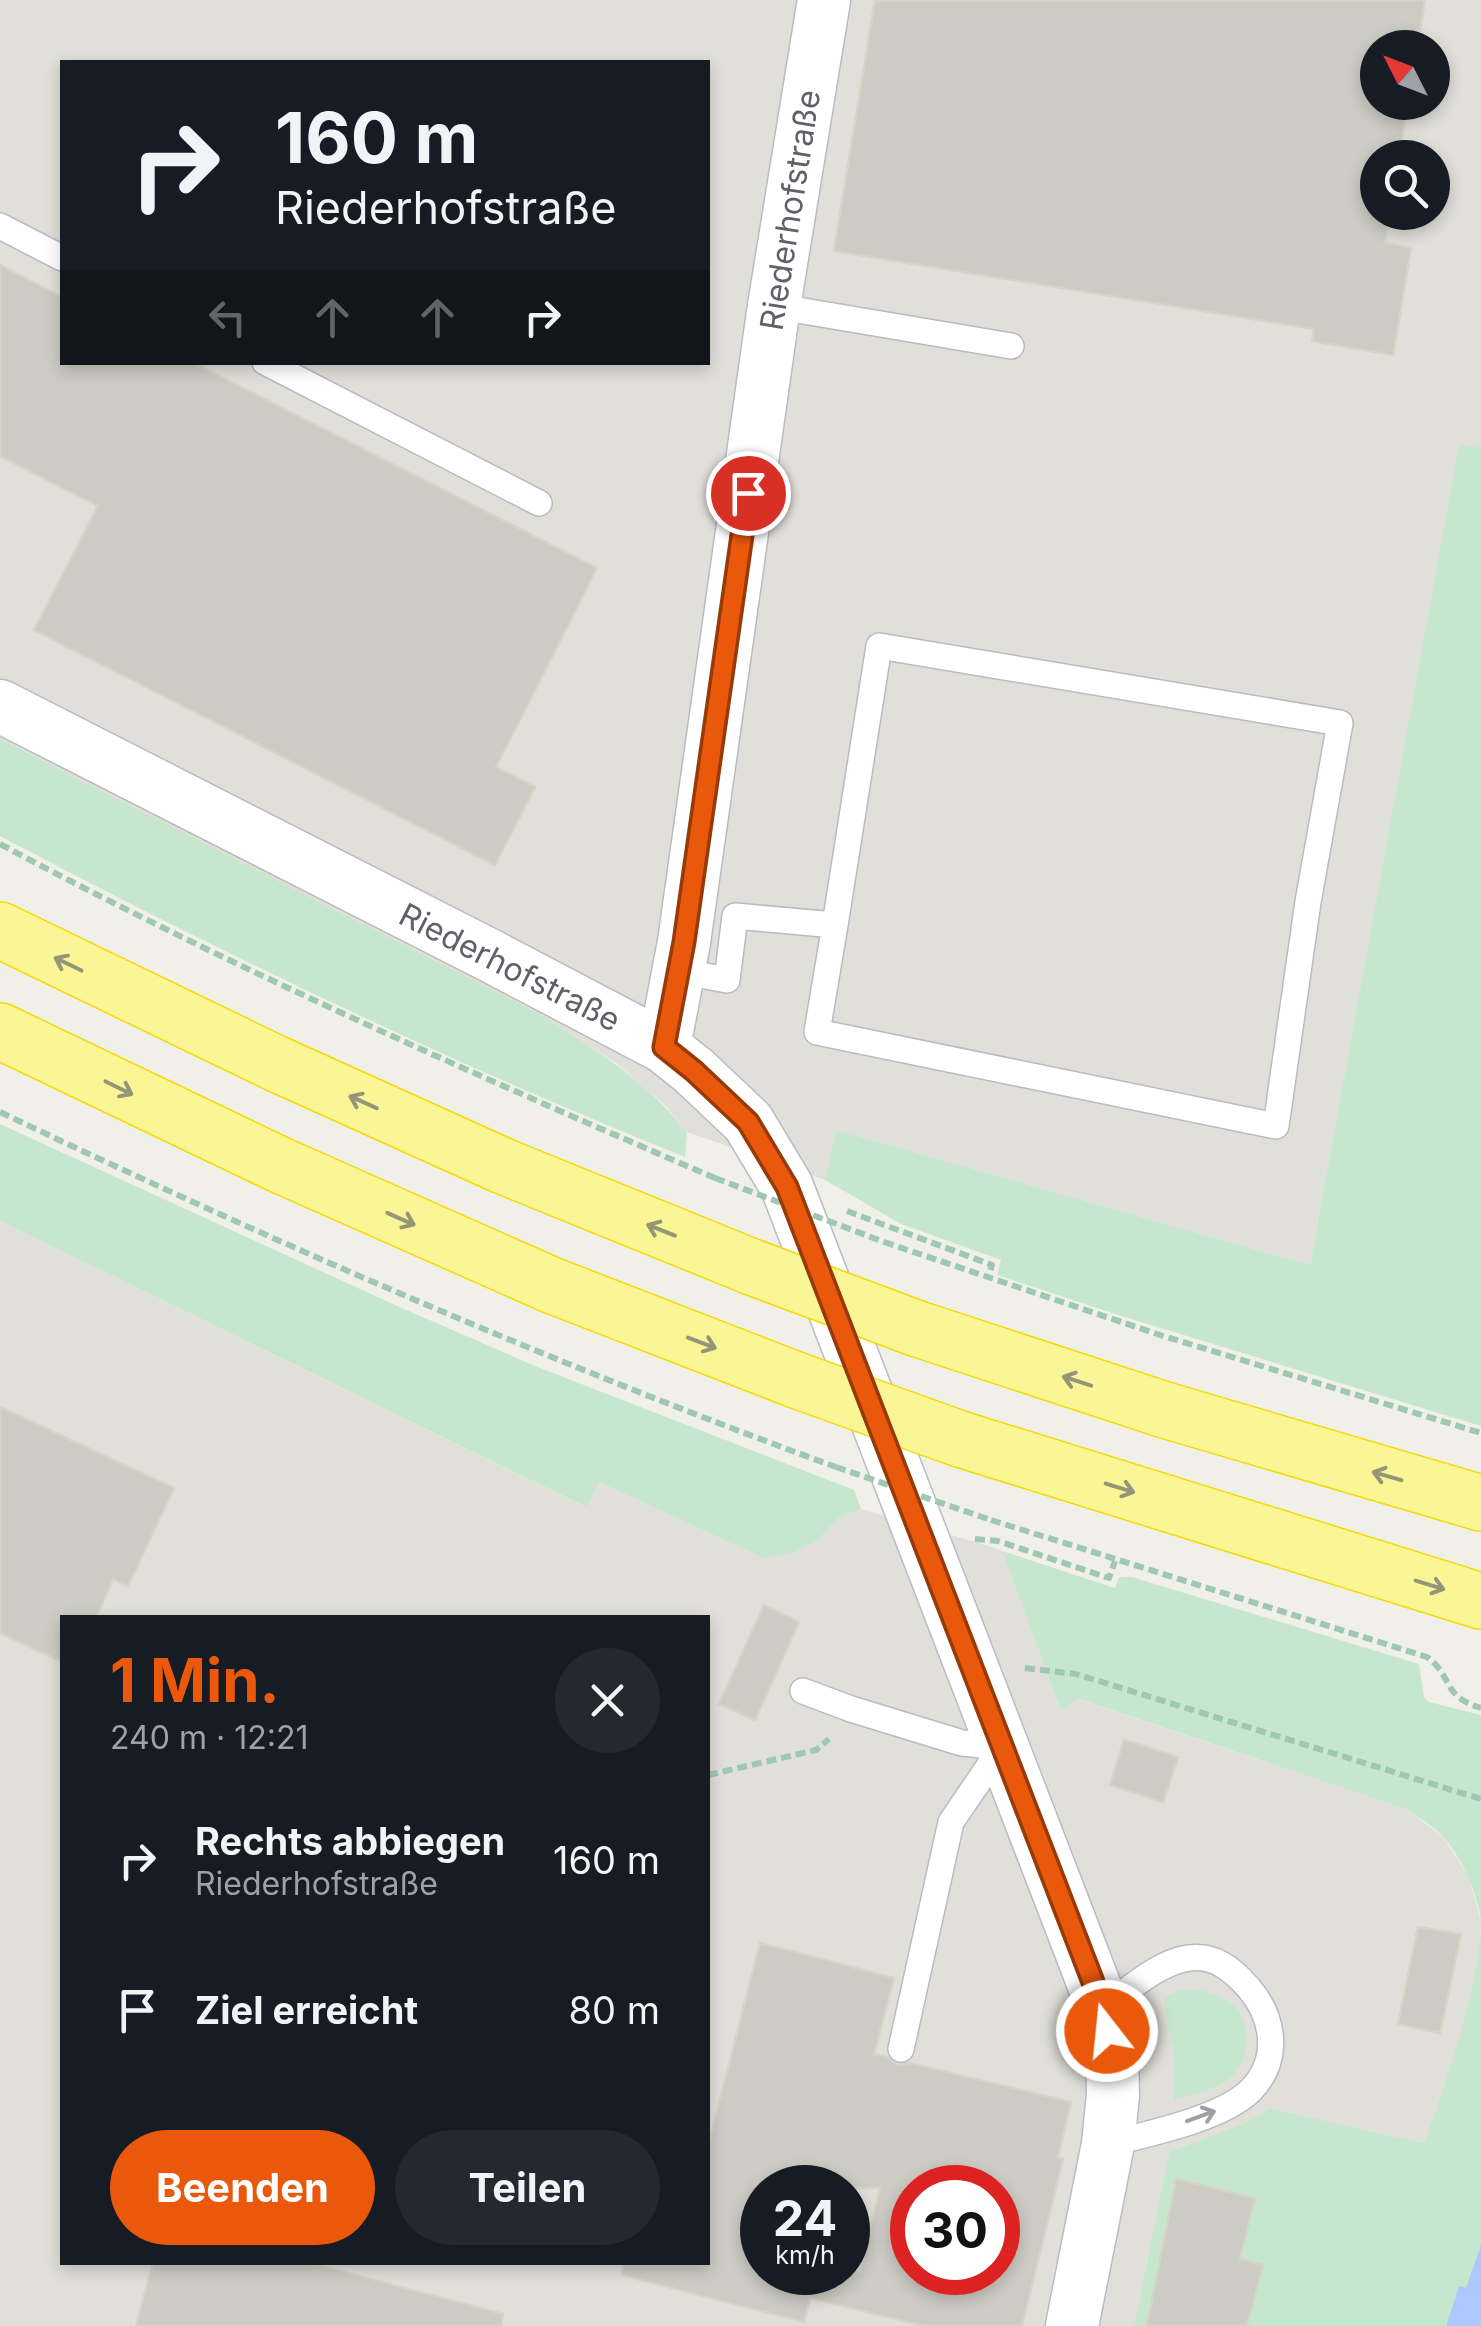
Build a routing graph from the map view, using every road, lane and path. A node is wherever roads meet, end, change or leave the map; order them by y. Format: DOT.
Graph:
graph roads {
  1 [pos="824,0"];
  2 [pos="0,226"];
  3 [pos="60,257"];
  4 [pos="774,306"];
  5 [pos="1011,346"];
  6 [pos="271,365"];
  7 [pos="539,504"];
  8 [pos="0,706"];
  9 [pos="0,844"];
  10 [pos="835,925"];
  11 [pos="0,930"];
  12 [pos="679,971"];
  13 [pos="0,1031"];
  14 [pos="664,1047"];
  15 [pos="0,1112"];
  16 [pos="898,1232"];
  17 [pos="988,1279"];
  18 [pos="1481,1433"];
  19 [pos="1481,1504"];
  20 [pos="998,1541"];
  21 [pos="1114,1561"];
  22 [pos="1481,1601"];
  23 [pos="970,1661"];
  24 [pos="803,1691"];
  25 [pos="1481,1708"];
  26 [pos="851,1709"];
  27 [pos="1002,1747"];
  28 [pos="710,1775"];
  29 [pos="1481,1798"];
  30 [pos="1103,2008"];
  31 [pos="901,2049"];
  32 [pos="1108,2144"];
  33 [pos="1072,2326"];
  1 -- 4 [label="street, Riederhofstraße"];
  2 -- 3 [label="lane"];
  4 -- 5 [label="lane"];
  4 -- 12 [label="street, Riederhofstraße"];
  6 -- 7 [label="lane"];
  8 -- 14 [label="street, Riederhofstraße"];
  9 -- 17 [label="path, bridge"];
  10 -- 10 [label="lane"];
  10 -- 12 [label="lane"];
  19 -- 11 [label="highway, one-way, bridge"];
  12 -- 14 [label="street, Riederhofstraße"];
  13 -- 22 [label="highway, one-way, bridge"];
  14 -- 23 [label="street"];
  15 -- 21 [label="path, bridge"];
  16 -- 17 [label="path"];
  17 -- 18 [label="path"];
  20 -- 21 [label="path"];
  21 -- 25 [label="path"];
  23 -- 27 [label="street"];
  23 -- 29 [label="path"];
  24 -- 26 [label="lane"];
  26 -- 27 [label="lane"];
  26 -- 28 [label="path"];
  27 -- 30 [label="street"];
  27 -- 31 [label="lane"];
  30 -- 32 [label="street"];
  32 -- 30 [label="lane, one-way"];
  32 -- 33 [label="street"];
}
